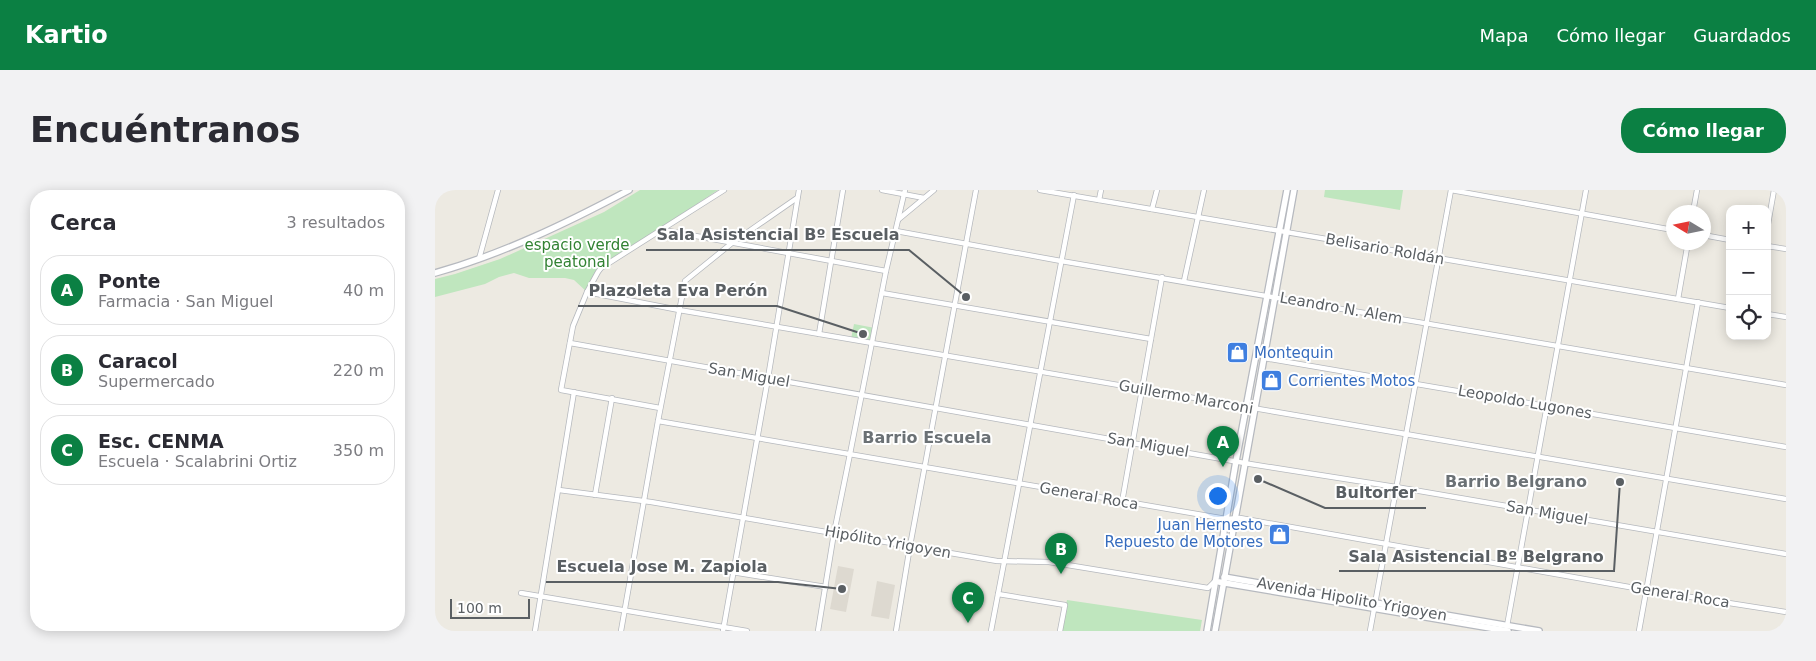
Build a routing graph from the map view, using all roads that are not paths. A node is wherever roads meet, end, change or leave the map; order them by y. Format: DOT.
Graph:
graph roads {
  1 [pos="498,190"];
  2 [pos="629,190"];
  3 [pos="724,190"];
  4 [pos="799,190"];
  5 [pos="843,190"];
  6 [pos="882,190"];
  7 [pos="934,190"];
  8 [pos="976,190"];
  9 [pos="1040,190"];
  10 [pos="1101,190"];
  11 [pos="1157,190"];
  12 [pos="1204,190"];
  13 [pos="1287,190"];
  14 [pos="1294,190"];
  15 [pos="1451,190"];
  16 [pos="1586,190"];
  17 [pos="1697,190"];
  18 [pos="1774,190"];
  19 [pos="905,192"];
  20 [pos="1074,195"];
  21 [pos="797,198"];
  22 [pos="924,198"];
  23 [pos="1099,200"];
  24 [pos="1694,205"];
  25 [pos="1771,207"];
  26 [pos="1152,209"];
  27 [pos="1582,213"];
  28 [pos="1198,217"];
  29 [pos="899,220"];
  30 [pos="1666,229"];
  31 [pos="663,230"];
  32 [pos="896,231"];
  33 [pos="1279,231"];
  34 [pos="1287,232"];
  35 [pos="1711,236"];
  36 [pos="1726,239"];
  37 [pos="732,243"];
  38 [pos="965,244"];
  39 [pos="1771,247"];
  40 [pos="1687,250"];
  41 [pos="1786,250"];
  42 [pos="789,253"];
  43 [pos="1439,258"];
  44 [pos="479,259"];
  45 [pos="831,260"];
  46 [pos="1061,261"];
  47 [pos="886,271"];
  48 [pos="435,273"];
  49 [pos="1162,277"];
  50 [pos="1184,281"];
  51 [pos="1570,281"];
  52 [pos="587,292"];
  53 [pos="882,293"];
  54 [pos="1267,295"];
  55 [pos="1275,296"];
  56 [pos="1678,299"];
  57 [pos="1698,302"];
  58 [pos="955,306"];
  59 [pos="1726,307"];
  60 [pos="679,310"];
  61 [pos="1771,315"];
  62 [pos="1786,317"];
  63 [pos="1049,322"];
  64 [pos="1427,323"];
  65 [pos="777,326"];
  66 [pos="819,334"];
  67 [pos="1151,339"];
  68 [pos="570,343"];
  69 [pos="872,343"];
  70 [pos="1558,346"];
  71 [pos="945,356"];
  72 [pos="1263,358"];
  73 [pos="670,361"];
  74 [pos="1686,368"];
  75 [pos="1040,372"];
  76 [pos="768,378"];
  77 [pos="1415,384"];
  78 [pos="1786,385"];
  79 [pos="1141,390"];
  80 [pos="574,392"];
  81 [pos="863,394"];
  82 [pos="612,398"];
  83 [pos="1547,406"];
  84 [pos="660,408"];
  85 [pos="936,408"];
  86 [pos="1246,408"];
  87 [pos="1254,409"];
  88 [pos="658,421"];
  89 [pos="1030,424"];
  90 [pos="1675,428"];
  91 [pos="1406,435"];
  92 [pos="756,438"];
  93 [pos="1132,442"];
  94 [pos="1786,447"];
  95 [pos="850,454"];
  96 [pos="1537,457"];
  97 [pos="1236,461"];
  98 [pos="1245,463"];
  99 [pos="925,467"];
  100 [pos="1666,479"];
  101 [pos="1019,483"];
  102 [pos="1396,487"];
  103 [pos="559,490"];
  104 [pos="595,495"];
  105 [pos="1786,499"];
  106 [pos="644,502"];
  107 [pos="1122,502"];
  108 [pos="1527,510"];
  109 [pos="742,517"];
  110 [pos="1235,518"];
  111 [pos="1226,519"];
  112 [pos="1657,532"];
  113 [pos="834,533"];
  114 [pos="1386,544"];
  115 [pos="910,546"];
  116 [pos="1786,554"];
  117 [pos="1004,562"];
  118 [pos="1517,568"];
  119 [pos="733,572"];
  120 [pos="1223,580"];
  121 [pos="1215,582"];
  122 [pos="826,587"];
  123 [pos="1647,590"];
  124 [pos="521,593"];
  125 [pos="998,594"];
  126 [pos="541,597"];
  127 [pos="1375,606"];
  128 [pos="625,611"];
  129 [pos="1786,612"];
  130 [pos="723,629"];
  131 [pos="1507,630"];
  132 [pos="535,631"];
  133 [pos="621,631"];
  134 [pos="747,631"];
  135 [pos="818,631"];
  136 [pos="897,631"];
  137 [pos="991,631"];
  138 [pos="1060,631"];
  139 [pos="1207,631"];
  140 [pos="1215,631"];
  141 [pos="1370,631"];
  142 [pos="1539,631"];
  143 [pos="1639,631"];
  1 -- 44 [label="street"];
  2 -- 44 [label="main road"];
  3 -- 31 [label="street"];
  4 -- 21 [label="street"];
  5 -- 45 [label="street"];
  6 -- 19 [label="street"];
  7 -- 22 [label="street"];
  8 -- 38 [label="street"];
  9 -- 20 [label="street, Belisario Roldán"];
  10 -- 23 [label="street"];
  11 -- 26 [label="street"];
  12 -- 28 [label="street"];
  13 -- 33 [label="main road"];
  14 -- 34 [label="main road"];
  15 -- 27 [label="street"];
  15 -- 43 [label="street"];
  16 -- 27 [label="street"];
  17 -- 24 [label="street"];
  18 -- 25 [label="street"];
  19 -- 22 [label="street"];
  19 -- 29 [label="street"];
  20 -- 23 [label="street, Belisario Roldán"];
  20 -- 46 [label="street"];
  21 -- 37 [label="street"];
  21 -- 42 [label="street"];
  22 -- 29 [label="street"];
  23 -- 26 [label="street, Belisario Roldán"];
  26 -- 28 [label="street, Belisario Roldán"];
  27 -- 30 [label="street"];
  27 -- 51 [label="street"];
  28 -- 33 [label="street, Belisario Roldán"];
  28 -- 50 [label="street"];
  29 -- 32 [label="street"];
  31 -- 37 [label="street"];
  31 -- 52 [label="street"];
  32 -- 38 [label="street, Leandro N. Alem"];
  32 -- 47 [label="street"];
  33 -- 34 [label="street, Belisario Roldán"];
  33 -- 54 [label="main road"];
  34 -- 43 [label="street, Belisario Roldán"];
  34 -- 55 [label="main road"];
  35 -- 36 [label="street"];
  37 -- 42 [label="street"];
  37 -- 60 [label="street"];
  38 -- 46 [label="street, Leandro N. Alem"];
  38 -- 58 [label="street"];
  39 -- 41 [label="street"];
  40 -- 56 [label="street"];
  42 -- 45 [label="street"];
  42 -- 65 [label="street"];
  43 -- 51 [label="street, Belisario Roldán"];
  43 -- 64 [label="street"];
  44 -- 48 [label="main road"];
  45 -- 47 [label="street"];
  45 -- 66 [label="street"];
  46 -- 49 [label="street, Leandro N. Alem"];
  46 -- 63 [label="street"];
  47 -- 53 [label="street"];
  49 -- 50 [label="street, Leandro N. Alem"];
  49 -- 67 [label="street"];
  50 -- 54 [label="street, Leandro N. Alem"];
  51 -- 56 [label="street, Belisario Roldán"];
  51 -- 70 [label="street"];
  52 -- 60 [label="street, Guillermo Marconi"];
  52 -- 68 [label="street"];
  53 -- 58 [label="street"];
  53 -- 69 [label="street"];
  54 -- 55 [label="street, Leandro N. Alem"];
  54 -- 86 [label="main road"];
  55 -- 64 [label="street, Leandro N. Alem"];
  55 -- 72 [label="main road"];
  56 -- 57 [label="street, Belisario Roldán"];
  57 -- 59 [label="street, Belisario Roldán"];
  57 -- 74 [label="street"];
  58 -- 63 [label="street"];
  58 -- 71 [label="street"];
  60 -- 65 [label="street, Guillermo Marconi"];
  60 -- 73 [label="street"];
  61 -- 62 [label="street"];
  63 -- 67 [label="street"];
  63 -- 75 [label="street"];
  64 -- 70 [label="street, Leandro N. Alem"];
  64 -- 77 [label="street"];
  65 -- 66 [label="street, Guillermo Marconi"];
  65 -- 76 [label="street"];
  66 -- 69 [label="street, Guillermo Marconi"];
  67 -- 79 [label="street"];
  68 -- 73 [label="street, San Miguel"];
  68 -- 80 [label="street"];
  69 -- 71 [label="street, Guillermo Marconi"];
  69 -- 81 [label="street"];
  70 -- 74 [label="street, Leandro N. Alem"];
  70 -- 83 [label="street"];
  71 -- 75 [label="street, Guillermo Marconi"];
  71 -- 85 [label="street"];
  72 -- 77 [label="street, Leopoldo Lugones"];
  72 -- 87 [label="main road"];
  73 -- 76 [label="street, San Miguel"];
  73 -- 84 [label="street"];
  74 -- 78 [label="street, Leandro N. Alem"];
  74 -- 90 [label="street"];
  75 -- 79 [label="street, Guillermo Marconi"];
  75 -- 89 [label="street"];
  76 -- 81 [label="street, San Miguel"];
  76 -- 92 [label="street"];
  77 -- 83 [label="street, Leopoldo Lugones"];
  77 -- 91 [label="street"];
  79 -- 86 [label="street, Guillermo Marconi"];
  79 -- 93 [label="street"];
  80 -- 82 [label="street"];
  80 -- 103 [label="street"];
  81 -- 85 [label="street, San Miguel"];
  81 -- 95 [label="street"];
  82 -- 84 [label="street"];
  82 -- 104 [label="street"];
  83 -- 90 [label="street, Leopoldo Lugones"];
  83 -- 96 [label="street"];
  84 -- 88 [label="street"];
  85 -- 89 [label="street, San Miguel"];
  85 -- 99 [label="street"];
  86 -- 87 [label="street, Guillermo Marconi"];
  86 -- 97 [label="main road"];
  87 -- 91 [label="street, Guillermo Marconi"];
  87 -- 98 [label="main road"];
  88 -- 92 [label="street, General Roca"];
  88 -- 106 [label="street"];
  89 -- 93 [label="street, San Miguel"];
  89 -- 101 [label="street"];
  90 -- 94 [label="street, Leopoldo Lugones"];
  90 -- 100 [label="street"];
  91 -- 96 [label="street, Guillermo Marconi"];
  91 -- 102 [label="street"];
  92 -- 95 [label="street, General Roca"];
  92 -- 109 [label="street"];
  93 -- 97 [label="street, San Miguel"];
  93 -- 107 [label="street"];
  95 -- 99 [label="street, General Roca"];
  95 -- 113 [label="street"];
  96 -- 100 [label="street, Guillermo Marconi"];
  96 -- 108 [label="street"];
  97 -- 98 [label="street, San Miguel"];
  97 -- 111 [label="main road"];
  98 -- 102 [label="street, San Miguel"];
  98 -- 110 [label="main road"];
  99 -- 101 [label="street, General Roca"];
  99 -- 115 [label="street"];
  100 -- 105 [label="street, Guillermo Marconi"];
  100 -- 112 [label="street"];
  101 -- 107 [label="street, General Roca"];
  101 -- 117 [label="street"];
  102 -- 108 [label="street, San Miguel"];
  102 -- 114 [label="street"];
  103 -- 104 [label="street, Hipólito Yrigoyen"];
  103 -- 126 [label="street"];
  104 -- 106 [label="street, Hipólito Yrigoyen"];
  106 -- 109 [label="street, Hipólito Yrigoyen"];
  106 -- 128 [label="street"];
  107 -- 111 [label="street, General Roca"];
  108 -- 112 [label="street, San Miguel"];
  108 -- 118 [label="street"];
  109 -- 113 [label="street, Hipólito Yrigoyen"];
  109 -- 119 [label="street"];
  110 -- 111 [label="street, General Roca"];
  110 -- 114 [label="street, General Roca"];
  110 -- 120 [label="main road"];
  111 -- 121 [label="main road"];
  112 -- 116 [label="street, San Miguel"];
  112 -- 123 [label="street"];
  113 -- 115 [label="street, Hipólito Yrigoyen"];
  113 -- 122 [label="street"];
  114 -- 118 [label="street, General Roca"];
  114 -- 127 [label="street"];
  115 -- 117 [label="street, Hipólito Yrigoyen"];
  115 -- 136 [label="street"];
  117 -- 121 [label="street, Hipólito Yrigoyen"];
  117 -- 125 [label="street"];
  118 -- 123 [label="street, General Roca"];
  118 -- 131 [label="street"];
  119 -- 122 [label="street"];
  119 -- 130 [label="street"];
  120 -- 121 [label="main road, Avenida Hipolito Yrigoyen"];
  120 -- 127 [label="main road, Avenida Hipolito Yrigoyen"];
  120 -- 140 [label="main road"];
  121 -- 139 [label="main road"];
  122 -- 135 [label="street"];
  123 -- 129 [label="street, General Roca"];
  123 -- 143 [label="street"];
  124 -- 126 [label="street"];
  125 -- 137 [label="street"];
  125 -- 138 [label="street"];
  126 -- 128 [label="street"];
  126 -- 132 [label="street"];
  127 -- 131 [label="main road, Avenida Hipolito Yrigoyen"];
  127 -- 141 [label="street"];
  128 -- 130 [label="street"];
  128 -- 133 [label="street"];
  130 -- 134 [label="street"];
  131 -- 142 [label="main road, Avenida Hipolito Yrigoyen"];
}
